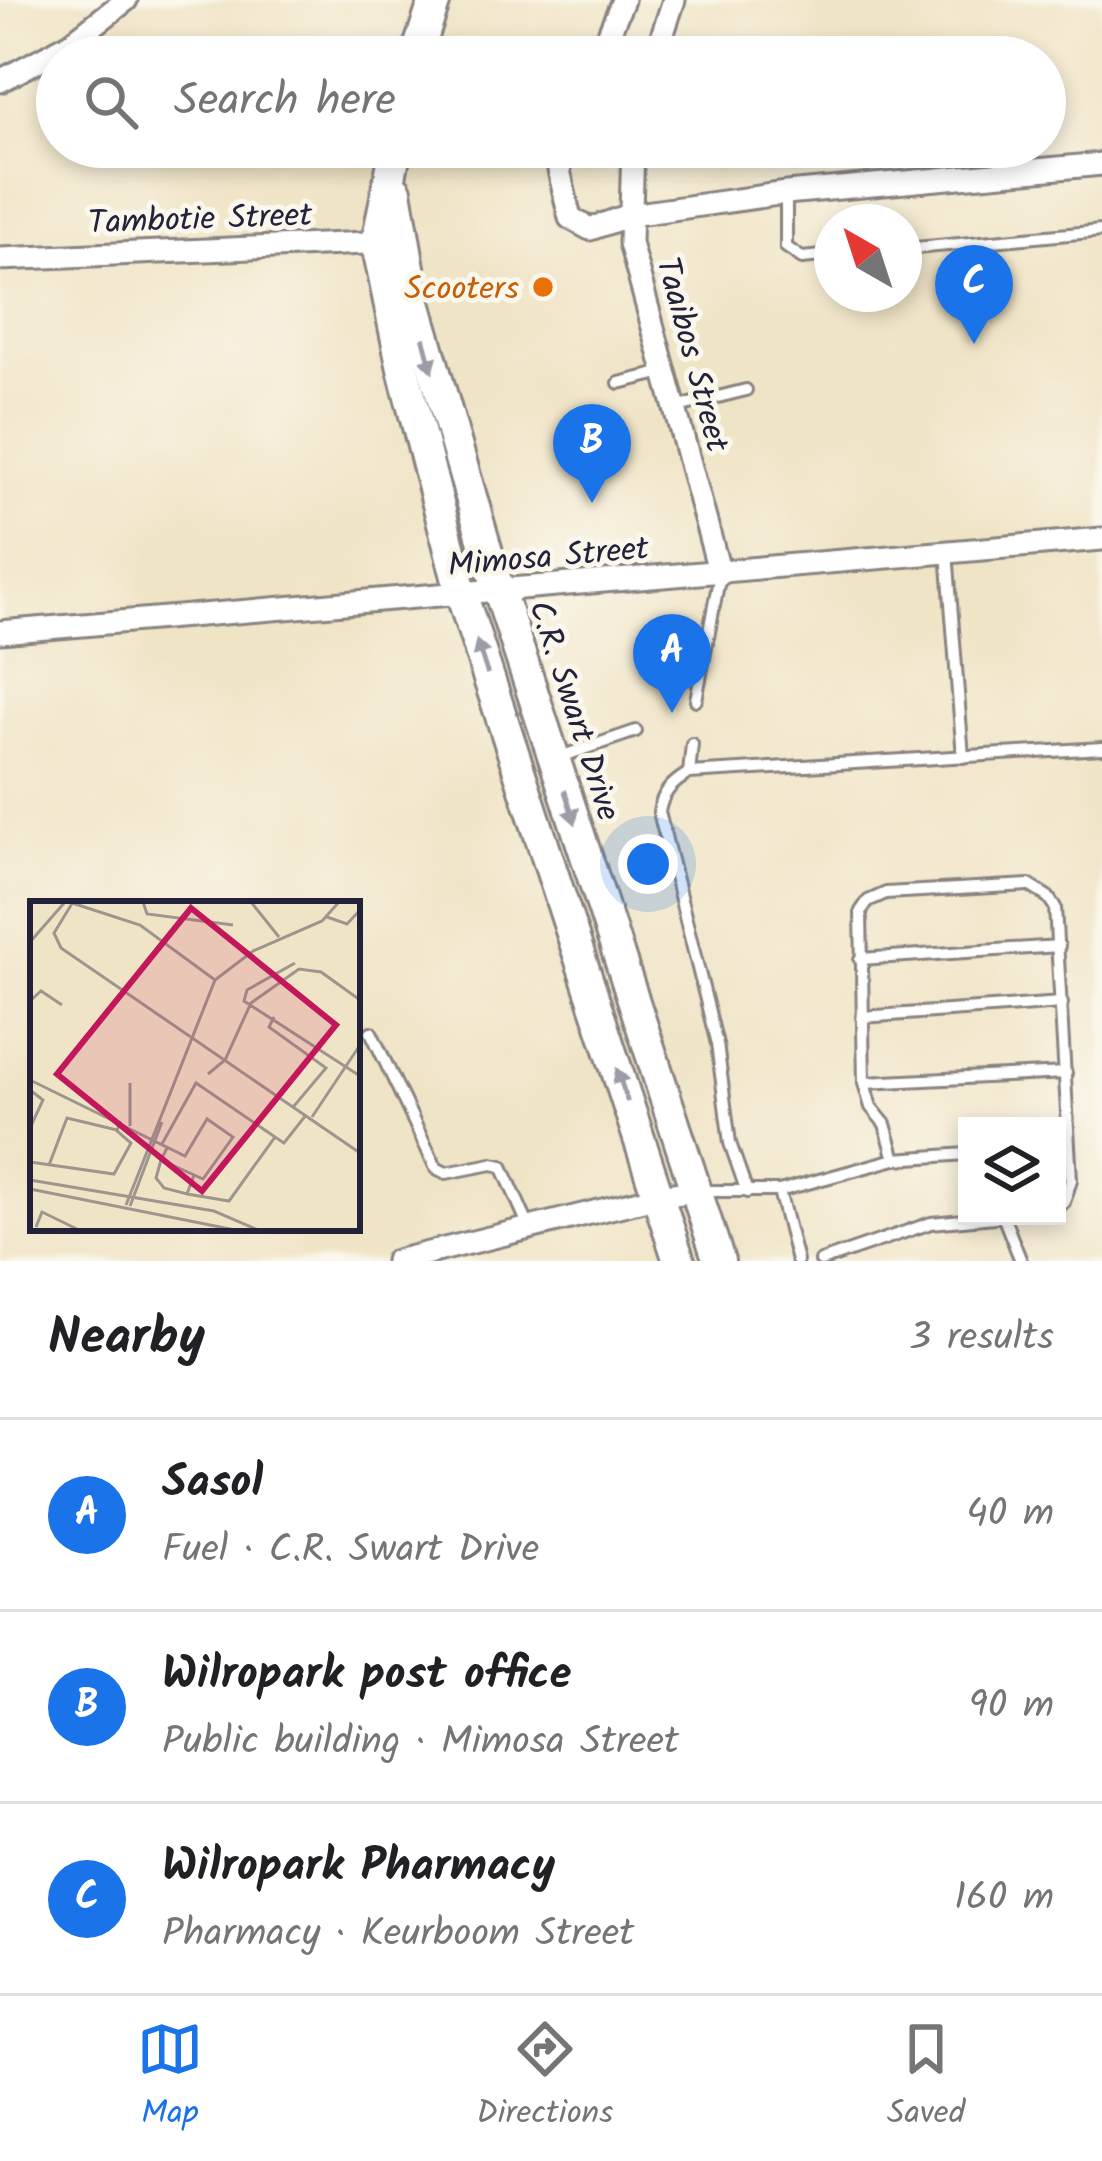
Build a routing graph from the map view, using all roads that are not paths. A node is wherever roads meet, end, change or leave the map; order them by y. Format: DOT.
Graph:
graph roads {
  1 [pos="126,0"];
  2 [pos="435,0"];
  3 [pos="623,0"];
  4 [pos="674,0"];
  5 [pos="80,36"];
  6 [pos="423,36"];
  7 [pos="608,36"];
  8 [pos="663,36"];
  9 [pos="36,62"];
  10 [pos="0,81"];
  11 [pos="1102,164"];
  12 [pos="1066,167"];
  13 [pos="395,168"];
  14 [pos="561,168"];
  15 [pos="632,168"];
  16 [pos="1058,168"];
  17 [pos="785,193"];
  18 [pos="630,215"];
  19 [pos="1102,231"];
  20 [pos="390,242"];
  21 [pos="922,247"];
  22 [pos="814,257"];
  23 [pos="0,259"];
  24 [pos="664,372"];
  25 [pos="619,383"];
  26 [pos="746,390"];
  27 [pos="674,408"];
  28 [pos="1102,539"];
  29 [pos="947,552"];
  30 [pos="720,574"];
  31 [pos="499,592"];
  32 [pos="462,596"];
  33 [pos="0,632"];
  34 [pos="696,700"];
  35 [pos="636,730"];
  36 [pos="692,744"];
  37 [pos="1102,748"];
  38 [pos="962,757"];
  39 [pos="554,759"];
  40 [pos="689,773"];
  41 [pos="1060,946"];
  42 [pos="860,959"];
  43 [pos="1062,1003"];
  44 [pos="862,1017"];
  45 [pos="371,1032"];
  46 [pos="1066,1073"];
  47 [pos="864,1083"];
  48 [pos="1064,1117"];
  49 [pos="958,1155"];
  50 [pos="895,1159"];
  51 [pos="1066,1159"];
  52 [pos="696,1191"];
  53 [pos="779,1191"];
  54 [pos="747,1192"];
  55 [pos="658,1196"];
  56 [pos="1066,1196"];
  57 [pos="958,1220"];
  58 [pos="1007,1225"];
  59 [pos="529,1227"];
  60 [pos="469,1252"];
  61 [pos="396,1261"];
  62 [pos="679,1261"];
  63 [pos="719,1261"];
  64 [pos="797,1261"];
  65 [pos="821,1261"];
  66 [pos="1021,1261"];
  1 -- 5 [label="street"];
  2 -- 6 [label="main road"];
  3 -- 7 [label="street"];
  4 -- 8 [label="street"];
  9 -- 10 [label="street"];
  11 -- 12 [label="street"];
  13 -- 20 [label="main road, C.R. Swart Drive"];
  14 -- 18 [label="street"];
  15 -- 18 [label="street, Taaibos Street"];
  16 -- 17 [label="street"];
  17 -- 18 [label="street"];
  17 -- 22 [label="lane"];
  18 -- 24 [label="street, Taaibos Street"];
  19 -- 21 [label="lane"];
  20 -- 23 [label="street, Tambotie Street"];
  20 -- 31 [label="main road, C.R. Swart Drive, one-way"];
  20 -- 32 [label="main road, C.R. Swart Drive"];
  24 -- 25 [label="lane"];
  24 -- 27 [label="street, Taaibos Street"];
  26 -- 27 [label="lane"];
  27 -- 30 [label="street, Taaibos Street"];
  28 -- 29 [label="street, Mimosa Street"];
  29 -- 30 [label="street, Mimosa Street"];
  29 -- 38 [label="lane"];
  30 -- 31 [label="street, Mimosa Street"];
  30 -- 34 [label="lane"];
  31 -- 32 [label="street, Mimosa Street"];
  31 -- 39 [label="main road, C.R. Swart Drive"];
  32 -- 33 [label="street, Mimosa Street"];
  55 -- 32 [label="main road, C.R. Swart Drive, one-way"];
  35 -- 39 [label="lane"];
  36 -- 40 [label="lane"];
  37 -- 38 [label="lane"];
  38 -- 40 [label="lane"];
  39 -- 52 [label="main road, C.R. Swart Drive, one-way"];
  40 -- 54 [label="lane"];
  41 -- 42 [label="lane"];
  41 -- 42 [label="lane"];
  41 -- 43 [label="lane"];
  42 -- 44 [label="lane"];
  43 -- 44 [label="lane"];
  43 -- 46 [label="lane"];
  44 -- 47 [label="lane"];
  45 -- 59 [label="lane"];
  46 -- 47 [label="lane"];
  46 -- 48 [label="lane"];
  47 -- 50 [label="lane"];
  49 -- 50 [label="lane"];
  50 -- 53 [label="lane"];
  51 -- 56 [label="lane"];
  52 -- 54 [label="lane"];
  52 -- 55 [label="street"];
  52 -- 63 [label="main road, C.R. Swart Drive"];
  53 -- 54 [label="lane"];
  53 -- 64 [label="lane"];
  55 -- 59 [label="street"];
  55 -- 62 [label="main road, C.R. Swart Drive"];
  57 -- 65 [label="lane"];
  58 -- 66 [label="lane"];
  59 -- 60 [label="street"];
  60 -- 61 [label="street"];
}
